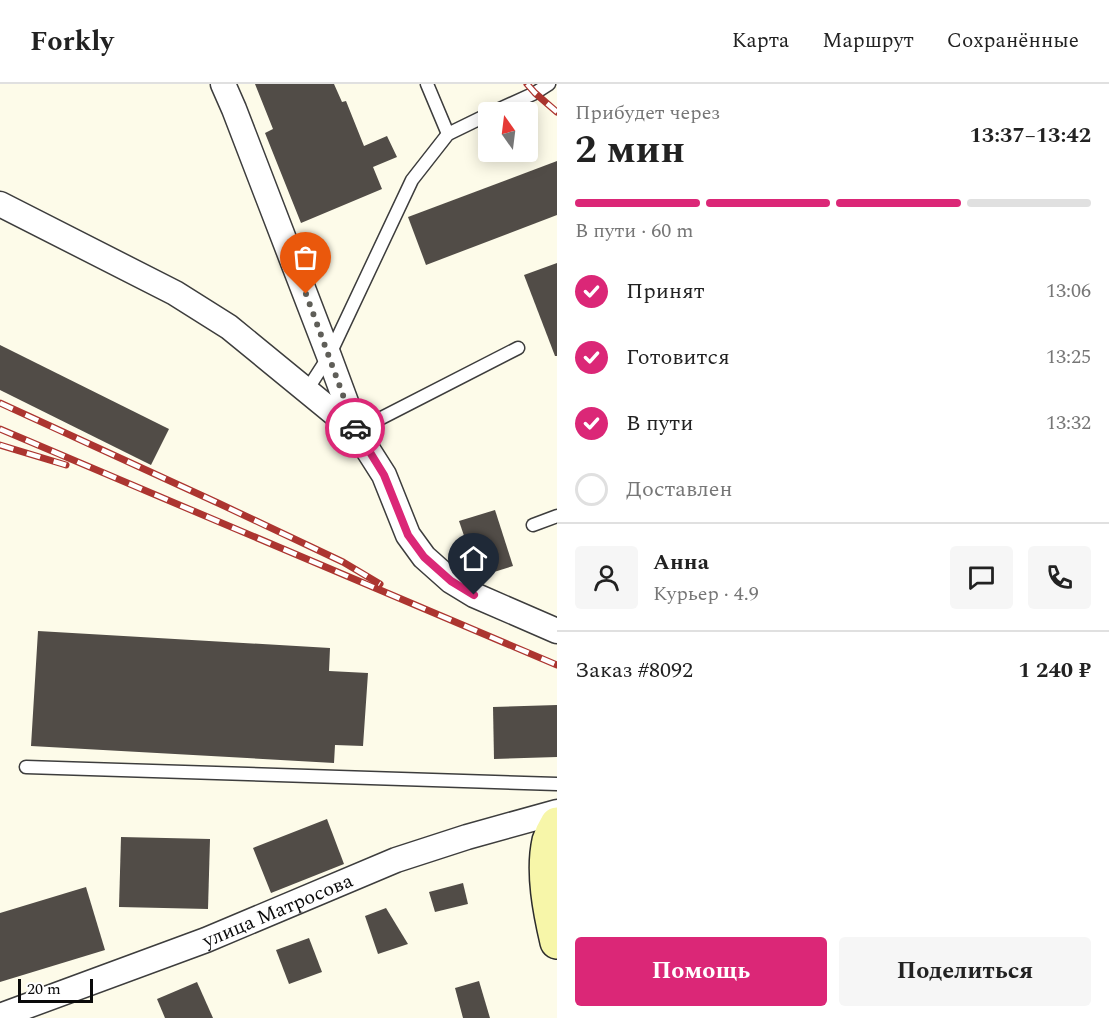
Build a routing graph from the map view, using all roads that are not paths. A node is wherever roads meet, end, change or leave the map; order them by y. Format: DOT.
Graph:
graph roads {
  1 [pos="223,84"];
  2 [pos="427,84"];
  3 [pos="549,84"];
  4 [pos="515,102"];
  5 [pos="478,119"];
  6 [pos="448,134"];
  7 [pos="0,204"];
  8 [pos="518,348"];
  9 [pos="329,356"];
  10 [pos="306,390"];
  11 [pos="356,431"];
  12 [pos="557,516"];
  13 [pos="532,525"];
  14 [pos="557,631"];
  15 [pos="26,767"];
  16 [pos="557,784"];
  17 [pos="557,812"];
  18 [pos="557,824"];
  19 [pos="557,942"];
  20 [pos="0,1016"];
  1 -- 9 [label="street"];
  2 -- 6 [label="lane"];
  3 -- 4 [label="lane"];
  5 -- 6 [label="lane"];
  6 -- 9 [label="lane"];
  7 -- 10 [label="street"];
  8 -- 11 [label="lane"];
  9 -- 10 [label="lane"];
  9 -- 11 [label="street"];
  10 -- 11 [label="street"];
  11 -- 14 [label="street"];
  12 -- 13 [label="lane"];
  15 -- 16 [label="lane"];
  17 -- 20 [label="street, улица Матросова"];
  18 -- 19 [label="main road"];
}
